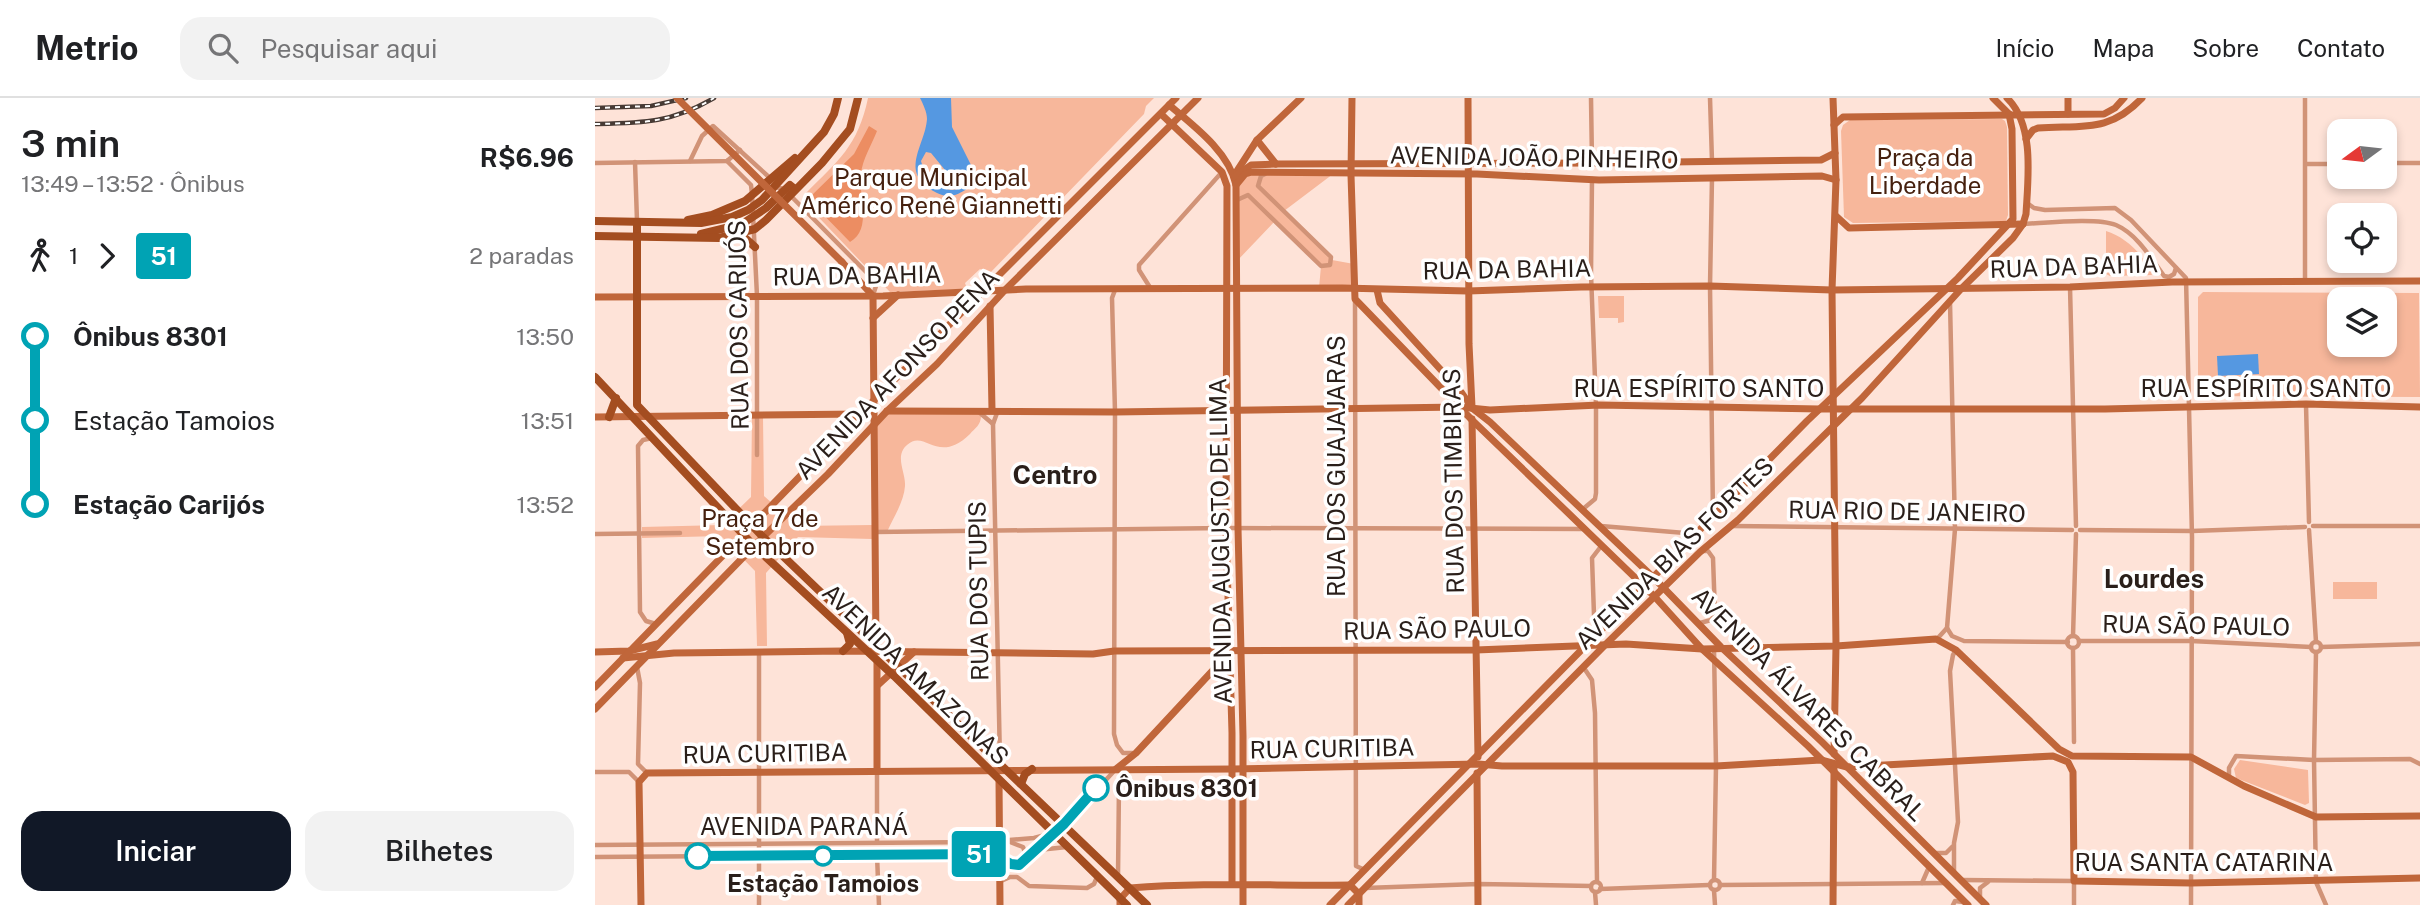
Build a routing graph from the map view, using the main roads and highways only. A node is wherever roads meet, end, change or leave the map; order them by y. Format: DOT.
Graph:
graph roads {
  1 [pos="838,98"];
  2 [pos="858,98"];
  3 [pos="783,187"];
  4 [pos="595,221"];
  5 [pos="681,221"];
  6 [pos="637,222"];
  7 [pos="595,236"];
  8 [pos="688,236"];
  9 [pos="735,236"];
  10 [pos="638,237"];
  11 [pos="755,247"];
  12 [pos="595,377"];
  13 [pos="616,398"];
  14 [pos="608,417"];
  15 [pos="847,633"];
  16 [pos="843,651"];
  17 [pos="1032,769"];
  18 [pos="1021,784"];
  19 [pos="1122,903"];
  20 [pos="1147,905"];
  1 -- 3 [label="main road"];
  2 -- 3 [label="main road"];
  3 -- 5 [label="main road"];
  3 -- 5 [label="main road"];
  3 -- 8 [label="main road"];
  3 -- 9 [label="main road"];
  4 -- 6 [label="main road"];
  5 -- 6 [label="main road"];
  6 -- 10 [label="main road"];
  7 -- 10 [label="main road"];
  8 -- 9 [label="main road"];
  8 -- 10 [label="main road"];
  9 -- 11 [label="main road"];
  10 -- 18 [label="main road, AVENIDA AMAZONAS"];
  12 -- 13 [label="main road, AVENIDA AMAZONAS"];
  13 -- 14 [label="main road"];
  13 -- 15 [label="main road, AVENIDA AMAZONAS"];
  15 -- 16 [label="main road"];
  15 -- 19 [label="main road, AVENIDA AMAZONAS"];
  17 -- 18 [label="main road"];
  18 -- 20 [label="main road, AVENIDA AMAZONAS"];
}
